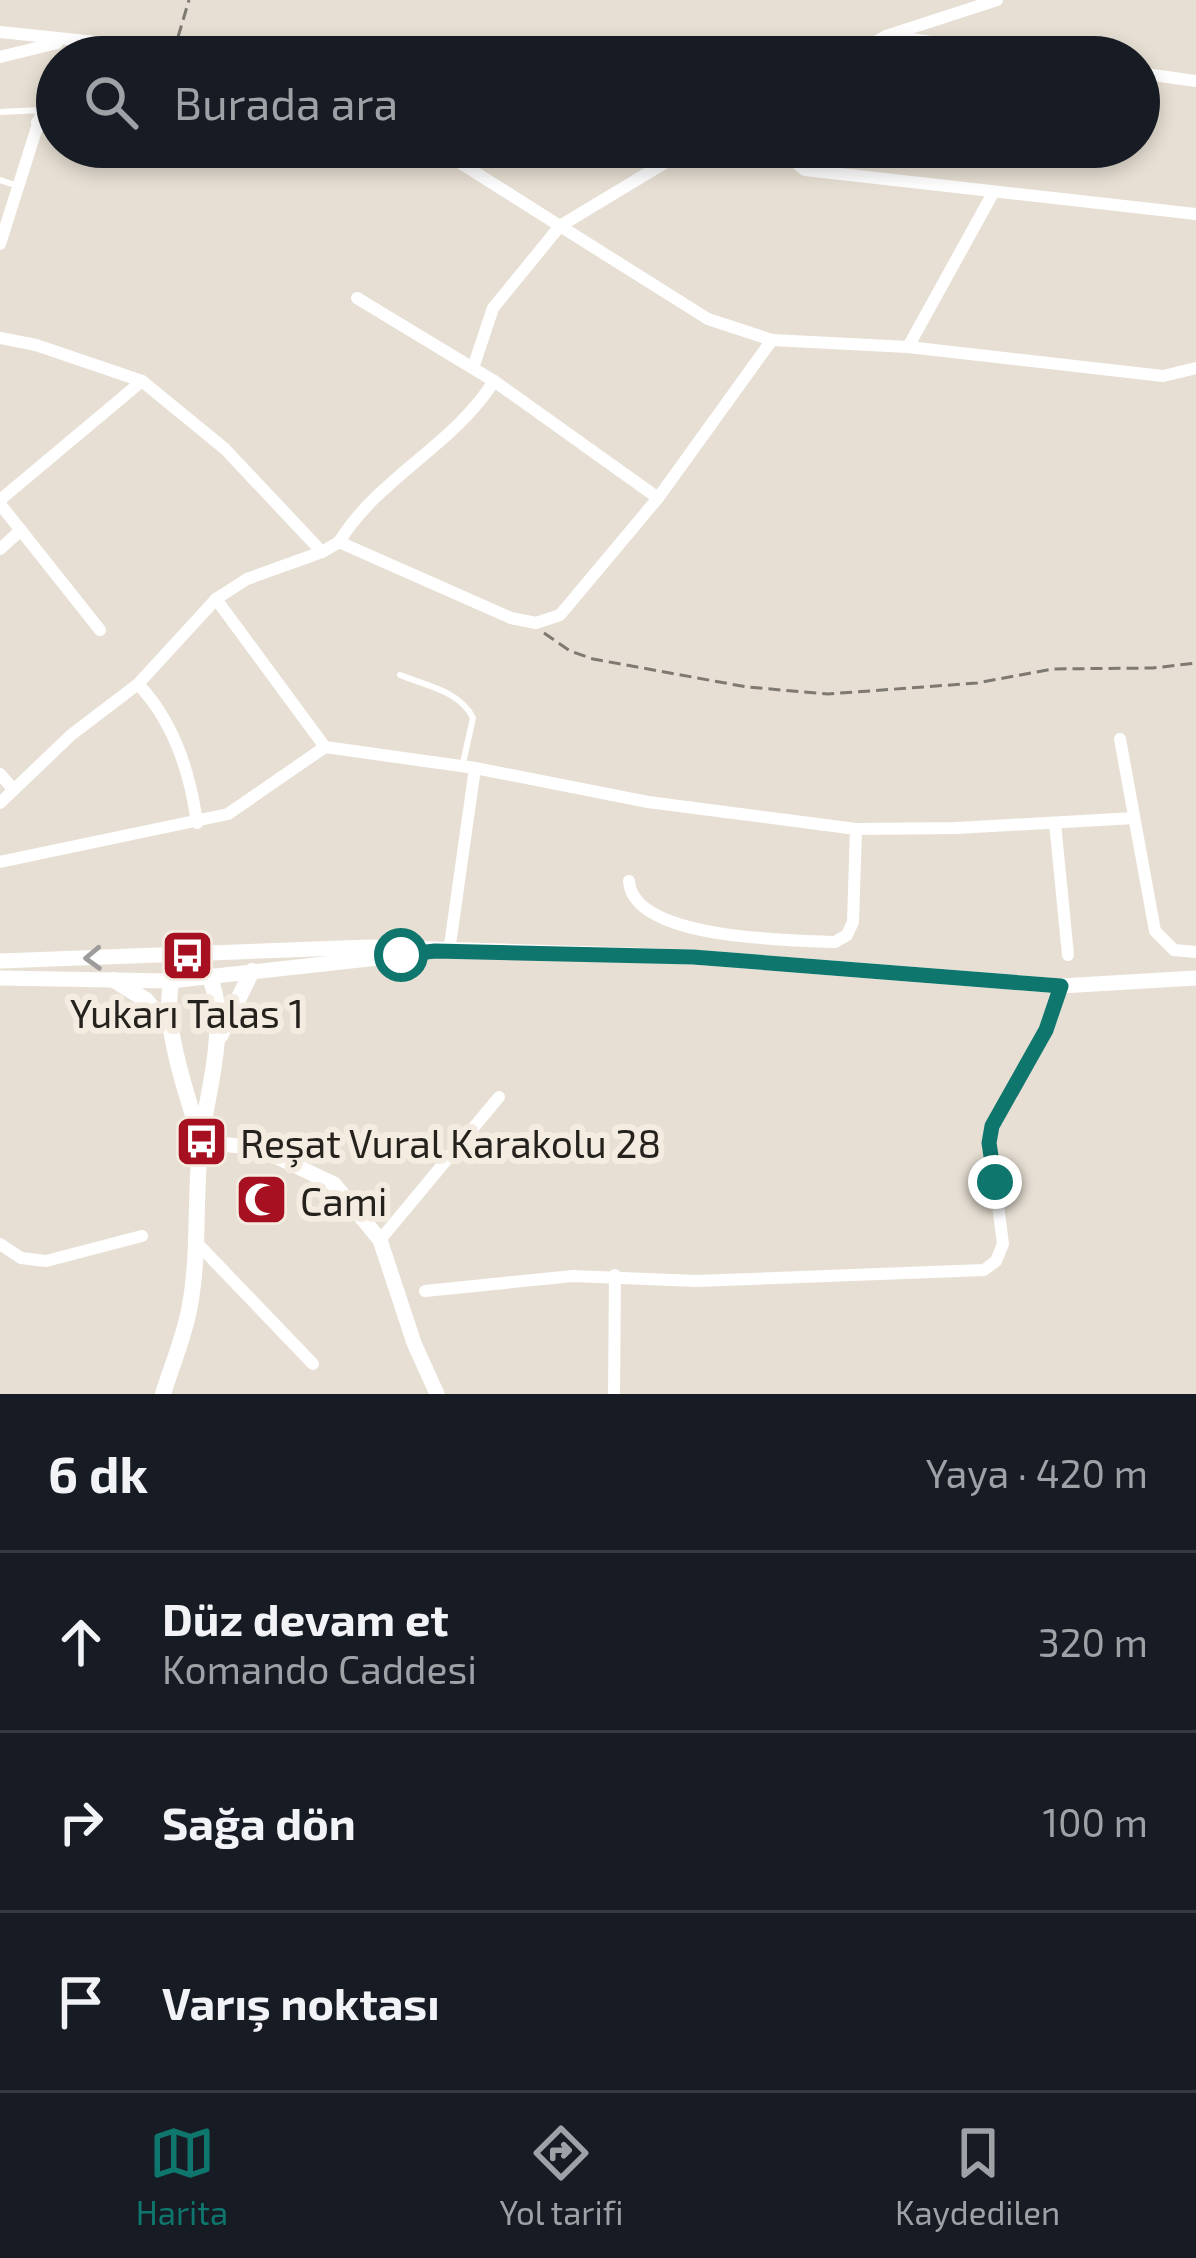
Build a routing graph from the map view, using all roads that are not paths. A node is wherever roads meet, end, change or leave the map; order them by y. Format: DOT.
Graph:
graph roads {
  1 [pos="997,0"];
  2 [pos="0,32"];
  3 [pos="886,35"];
  4 [pos="36,36"];
  5 [pos="893,36"];
  6 [pos="36,48"];
  7 [pos="0,57"];
  8 [pos="1160,76"];
  9 [pos="1196,81"];
  10 [pos="0,112"];
  11 [pos="36,116"];
  12 [pos="36,126"];
  13 [pos="468,168"];
  14 [pos="656,168"];
  15 [pos="802,168"];
  16 [pos="0,180"];
  17 [pos="18,186"];
  18 [pos="993,194"];
  19 [pos="1196,214"];
  20 [pos="560,226"];
  21 [pos="0,244"];
  22 [pos="356,298"];
  23 [pos="0,338"];
  24 [pos="772,340"];
  25 [pos="908,347"];
  26 [pos="473,368"];
  27 [pos="1196,368"];
  28 [pos="142,381"];
  29 [pos="494,381"];
  30 [pos="658,498"];
  31 [pos="0,502"];
  32 [pos="21,530"];
  33 [pos="339,542"];
  34 [pos="0,549"];
  35 [pos="322,552"];
  36 [pos="216,599"];
  37 [pos="100,630"];
  38 [pos="400,675"];
  39 [pos="138,684"];
  40 [pos="1120,739"];
  41 [pos="325,747"];
  42 [pos="469,767"];
  43 [pos="0,774"];
  44 [pos="13,788"];
  45 [pos="0,803"];
  46 [pos="1134,818"];
  47 [pos="197,823"];
  48 [pos="1055,823"];
  49 [pos="856,829"];
  50 [pos="0,862"];
  51 [pos="629,881"];
  52 [pos="442,951"];
  53 [pos="1196,952"];
  54 [pos="187,955"];
  55 [pos="1068,955"];
  56 [pos="0,961"];
  57 [pos="252,970"];
  58 [pos="0,977"];
  59 [pos="210,977"];
  60 [pos="1196,978"];
  61 [pos="113,980"];
  62 [pos="170,981"];
  63 [pos="1061,986"];
  64 [pos="170,1029"];
  65 [pos="219,1037"];
  66 [pos="500,1097"];
  67 [pos="201,1142"];
  68 [pos="142,1236"];
  69 [pos="194,1240"];
  70 [pos="380,1240"];
  71 [pos="0,1244"];
  72 [pos="615,1275"];
  73 [pos="425,1291"];
  74 [pos="313,1364"];
  75 [pos="163,1394"];
  76 [pos="437,1394"];
  77 [pos="614,1394"];
  1 -- 3 [label="street"];
  2 -- 4 [label="street"];
  3 -- 5 [label="street"];
  6 -- 7 [label="street"];
  8 -- 9 [label="street"];
  10 -- 11 [label="lane"];
  12 -- 17 [label="street"];
  13 -- 20 [label="street"];
  14 -- 20 [label="street"];
  15 -- 18 [label="street"];
  16 -- 17 [label="lane"];
  17 -- 21 [label="street"];
  18 -- 19 [label="street"];
  18 -- 25 [label="street"];
  20 -- 24 [label="street"];
  20 -- 26 [label="street"];
  22 -- 26 [label="street"];
  23 -- 28 [label="street"];
  24 -- 25 [label="street"];
  24 -- 30 [label="street"];
  25 -- 27 [label="street"];
  26 -- 29 [label="street"];
  28 -- 31 [label="street"];
  28 -- 35 [label="street"];
  29 -- 30 [label="street"];
  29 -- 33 [label="street"];
  30 -- 33 [label="street"];
  31 -- 32 [label="street"];
  32 -- 34 [label="street"];
  32 -- 37 [label="street"];
  33 -- 35 [label="street"];
  35 -- 36 [label="street"];
  36 -- 39 [label="street"];
  36 -- 41 [label="street"];
  38 -- 42 [label="lane"];
  39 -- 44 [label="street"];
  39 -- 47 [label="street"];
  40 -- 46 [label="street"];
  41 -- 42 [label="street"];
  41 -- 47 [label="street"];
  42 -- 49 [label="street"];
  42 -- 52 [label="street"];
  43 -- 44 [label="street"];
  44 -- 45 [label="street"];
  46 -- 48 [label="street"];
  46 -- 53 [label="street"];
  47 -- 50 [label="street"];
  48 -- 49 [label="street"];
  48 -- 55 [label="street"];
  49 -- 51 [label="street"];
  52 -- 54 [label="street"];
  52 -- 57 [label="street"];
  52 -- 63 [label="street"];
  54 -- 56 [label="street, one-way"];
  54 -- 59 [label="main road"];
  54 -- 62 [label="main road"];
  57 -- 59 [label="street"];
  57 -- 65 [label="main road"];
  58 -- 61 [label="street"];
  59 -- 62 [label="street"];
  59 -- 65 [label="main road"];
  60 -- 63 [label="street"];
  61 -- 62 [label="street"];
  61 -- 64 [label="main road"];
  62 -- 64 [label="main road"];
  63 -- 72 [label="street"];
  64 -- 67 [label="main road"];
  65 -- 67 [label="main road"];
  66 -- 70 [label="street"];
  67 -- 69 [label="main road"];
  67 -- 70 [label="street"];
  68 -- 71 [label="street"];
  69 -- 74 [label="street"];
  69 -- 75 [label="main road"];
  70 -- 76 [label="street"];
  72 -- 73 [label="street"];
  72 -- 77 [label="street"];
}
